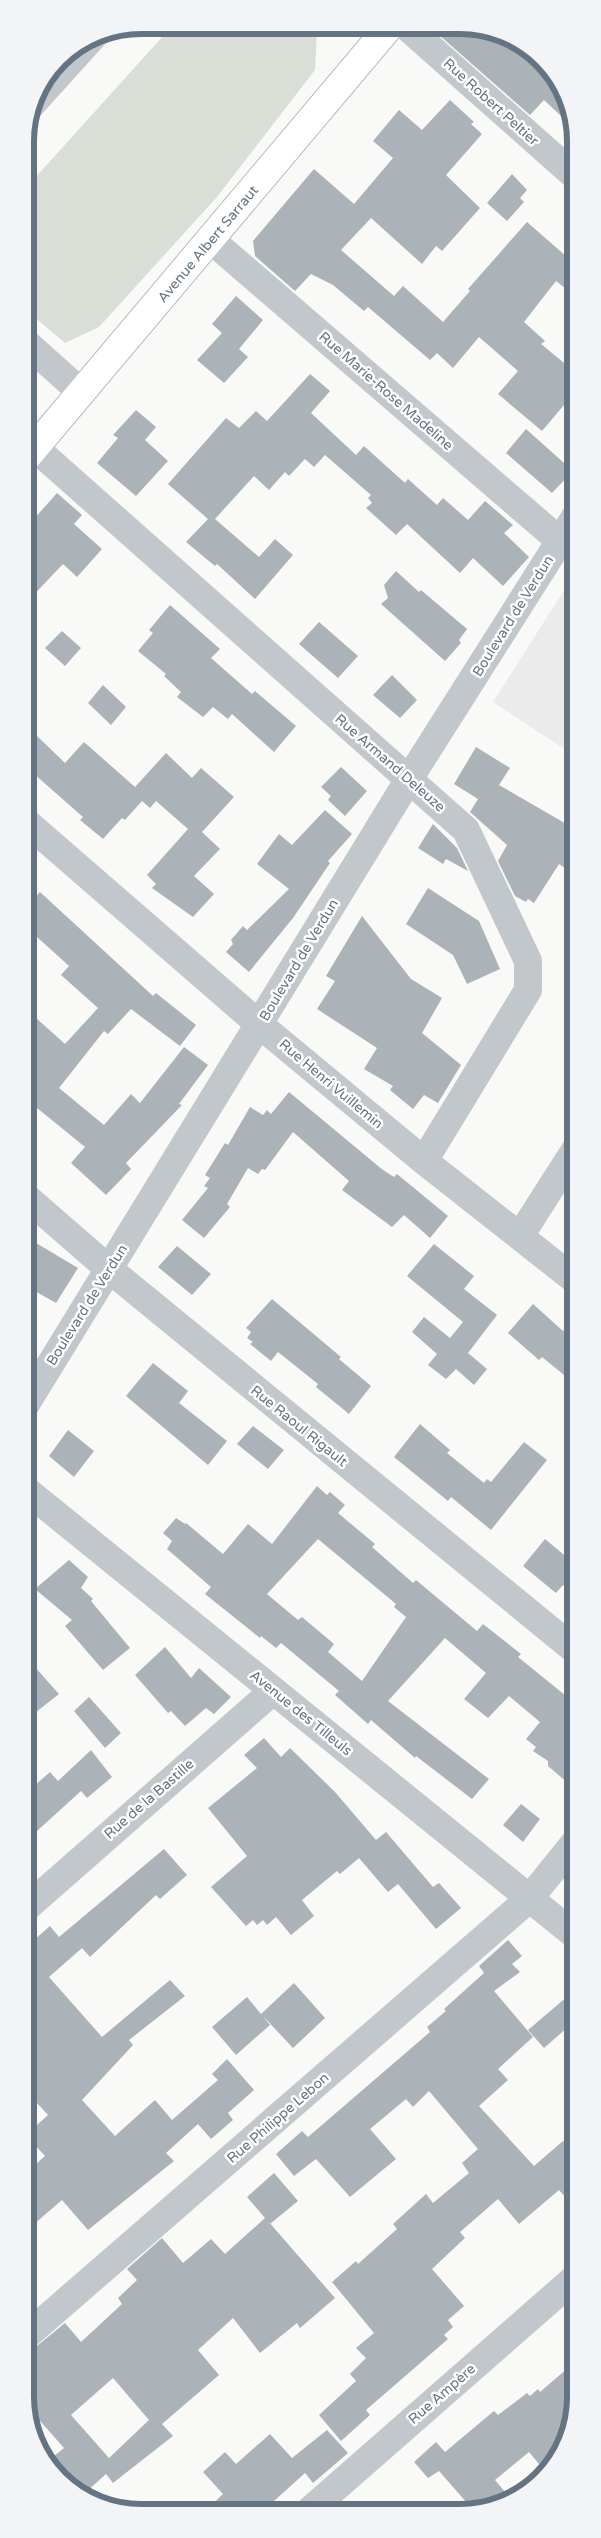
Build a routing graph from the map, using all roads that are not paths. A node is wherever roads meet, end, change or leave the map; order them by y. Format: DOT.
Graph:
graph roads {
  1 [pos="386,34"];
  2 [pos="401,34"];
  3 [pos="95,44"];
  4 [pos="40,105"];
  5 [pos="567,169"];
  6 [pos="211,240"];
  7 [pos="34,350"];
  8 [pos="82,393"];
  9 [pos="34,449"];
  10 [pos="34,457"];
  11 [pos="567,530"];
  12 [pos="560,541"];
  13 [pos="409,779"];
  14 [pos="34,828"];
  15 [pos="260,1025"];
  16 [pos="424,1161"];
  17 [pos="567,1173"];
  18 [pos="34,1204"];
  19 [pos="520,1236"];
  20 [pos="110,1270"];
  21 [pos="567,1274"];
  22 [pos="34,1391"];
  23 [pos="34,1497"];
  24 [pos="567,1645"];
  25 [pos="273,1691"];
  26 [pos="567,1853"];
  27 [pos="529,1899"];
  28 [pos="34,1901"];
  29 [pos="567,1929"];
  30 [pos="567,2285"];
  31 [pos="34,2329"];
  32 [pos="316,2504"];
  1 -- 6 [label="street, Avenue Albert Sarraut"];
  2 -- 5 [label="street, Rue Robert Peltier"];
  3 -- 4 [label="lane"];
  6 -- 8 [label="street, Avenue Albert Sarraut"];
  6 -- 12 [label="street, Rue Marie-Rose Madeline"];
  7 -- 8 [label="street"];
  8 -- 9 [label="street, Avenue Albert Sarraut"];
  10 -- 13 [label="street, Rue Armand Deleuze"];
  11 -- 12 [label="street, Boulevard de Verdun"];
  12 -- 13 [label="street, Boulevard de Verdun"];
  13 -- 15 [label="street, Boulevard de Verdun"];
  13 -- 16 [label="street, Rue Armand Deleuze"];
  14 -- 15 [label="street, Rue Henri Vuillemin"];
  15 -- 16 [label="street, Rue Henri Vuillemin"];
  15 -- 20 [label="street, Boulevard de Verdun"];
  16 -- 19 [label="street, Rue Henri Vuillemin"];
  17 -- 19 [label="street"];
  18 -- 20 [label="street, Rue Raoul Rigault"];
  19 -- 21 [label="street, Rue Henri Vuillemin"];
  20 -- 22 [label="street, Boulevard de Verdun"];
  20 -- 24 [label="street, Rue Raoul Rigault"];
  23 -- 25 [label="street, Avenue des Tilleuls"];
  25 -- 27 [label="street, Avenue des Tilleuls"];
  25 -- 28 [label="street, Rue de la Bastille"];
  26 -- 27 [label="street, Rue Philippe Lebon"];
  27 -- 29 [label="street, Avenue des Tilleuls"];
  27 -- 31 [label="street, Rue Philippe Lebon"];
  30 -- 32 [label="street, Rue Ampère"];
}
